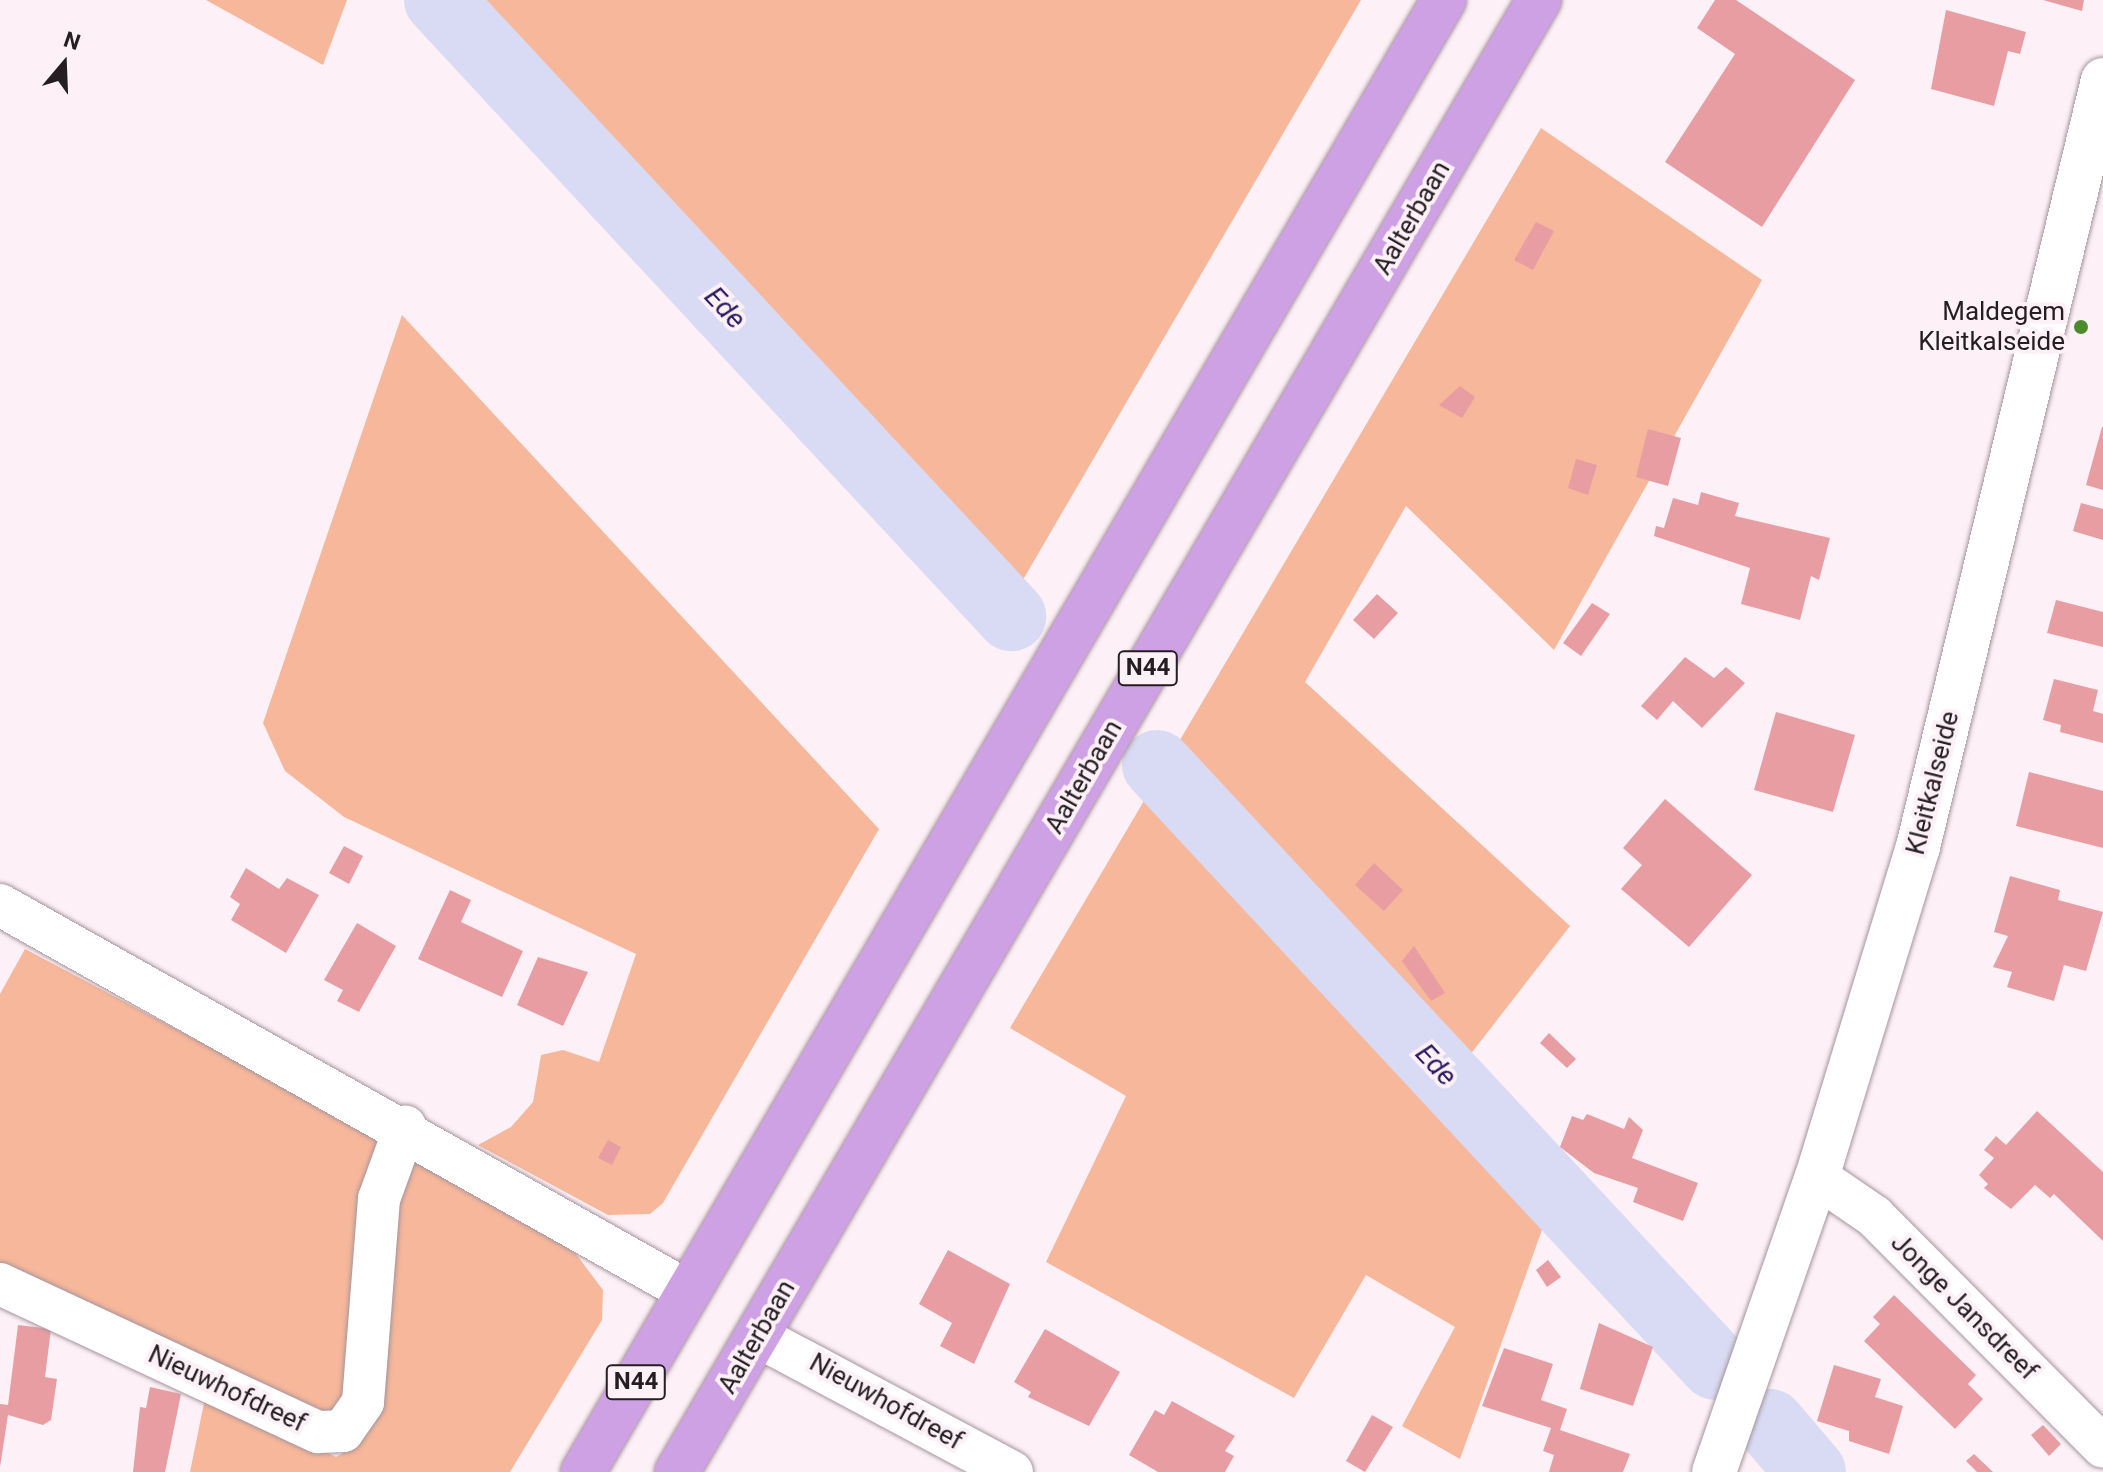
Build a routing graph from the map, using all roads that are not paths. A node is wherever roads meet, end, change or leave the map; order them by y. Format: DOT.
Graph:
graph roads {
  1 [pos="1444,0"];
  2 [pos="1539,0"];
  3 [pos="2103,80"];
  4 [pos="0,905"];
  5 [pos="405,1127"];
  6 [pos="1817,1177"];
  7 [pos="0,1284"];
  8 [pos="689,1292"];
  9 [pos="757,1336"];
  10 [pos="2103,1447"];
  11 [pos="583,1472"];
  12 [pos="677,1472"];
  13 [pos="1012,1472"];
  14 [pos="1714,1472"];
  1 -- 8 [label="highway, N44"];
  2 -- 9 [label="highway, Aalterbaan / N44"];
  3 -- 6 [label="street, Kleitkalseide"];
  4 -- 5 [label="street"];
  5 -- 7 [label="street, Nieuwhofdreef"];
  5 -- 8 [label="street"];
  6 -- 10 [label="street, Jonge Jansdreef"];
  6 -- 14 [label="street, Kleitkalseide"];
  8 -- 11 [label="highway, N44"];
  9 -- 12 [label="highway, Aalterbaan / N44"];
  9 -- 13 [label="street, Nieuwhofdreef"];
}
